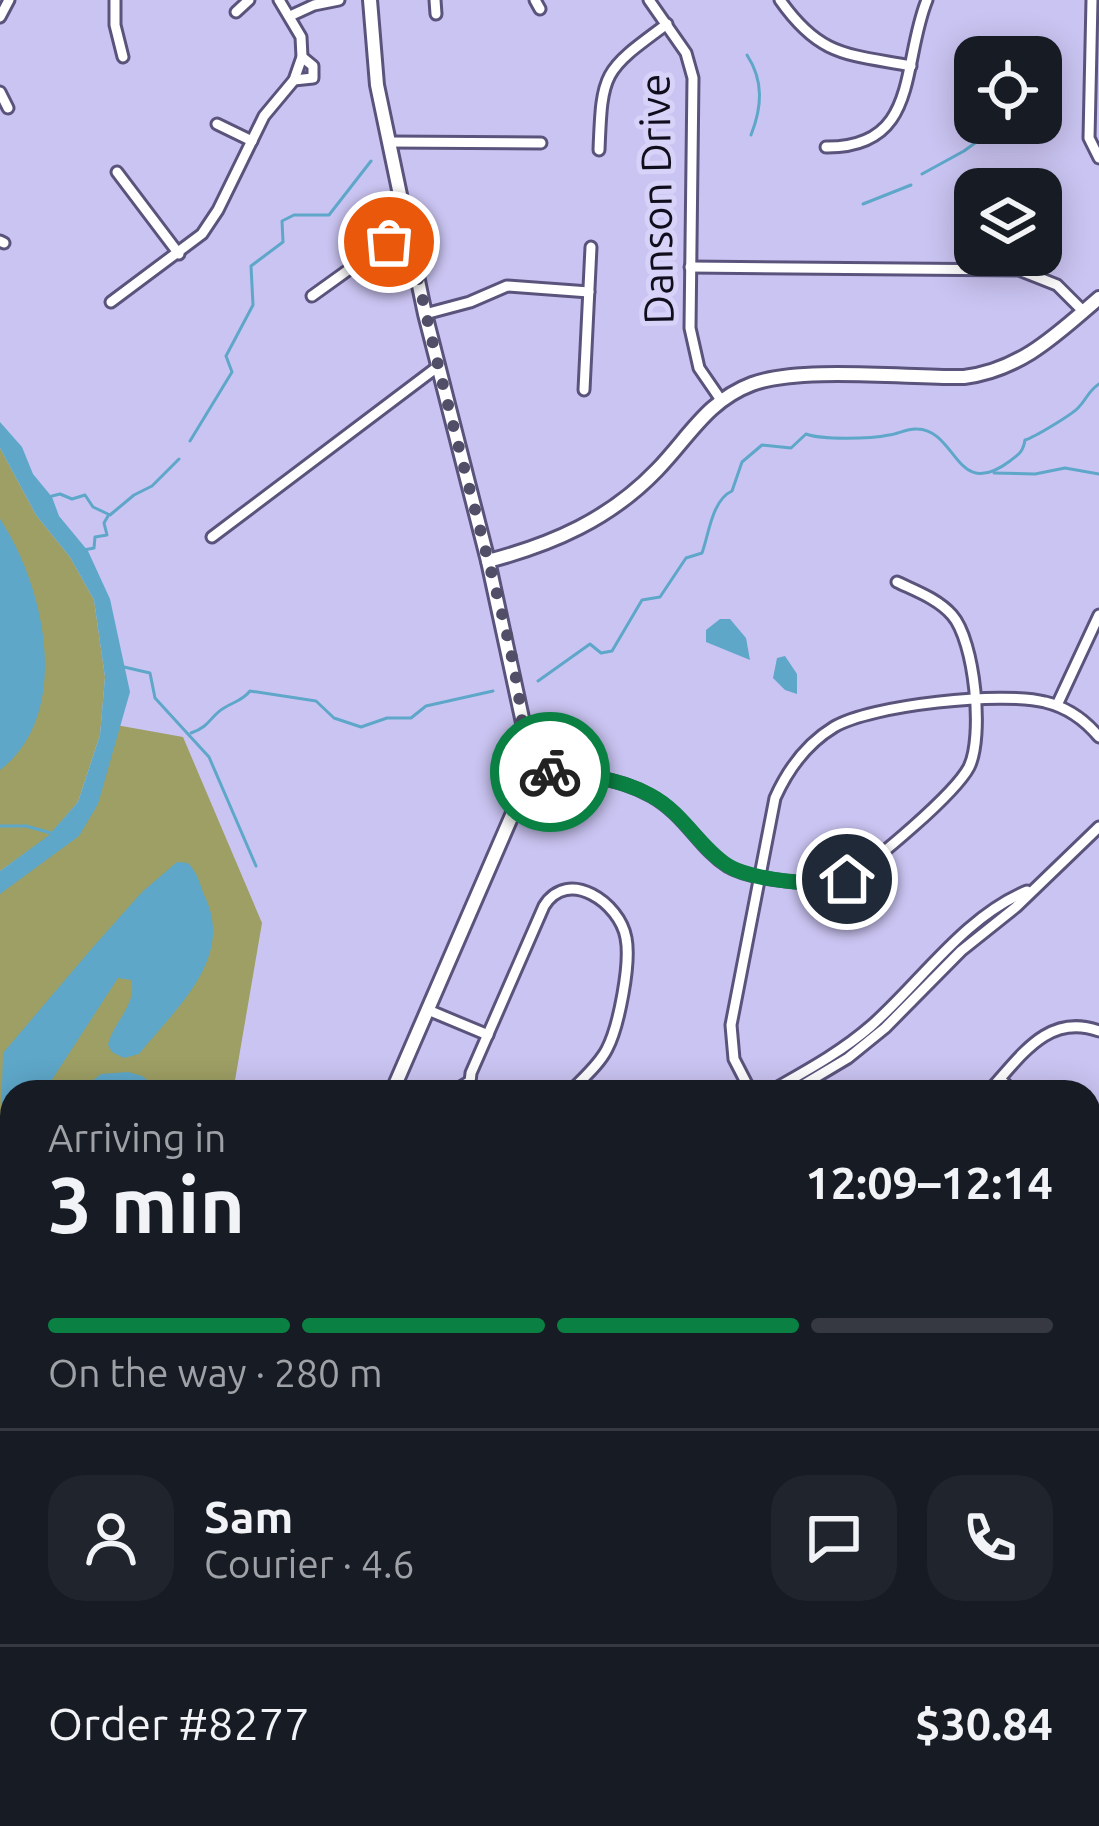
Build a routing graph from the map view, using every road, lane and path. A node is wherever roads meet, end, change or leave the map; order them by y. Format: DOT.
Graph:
graph roads {
  1 [pos="9,0"];
  2 [pos="115,0"];
  3 [pos="249,0"];
  4 [pos="279,0"];
  5 [pos="339,0"];
  6 [pos="370,0"];
  7 [pos="435,0"];
  8 [pos="649,0"];
  9 [pos="780,0"];
  10 [pos="927,0"];
  11 [pos="1092,0"];
  12 [pos="236,12"];
  13 [pos="436,14"];
  14 [pos="290,16"];
  15 [pos="0,17"];
  16 [pos="667,24"];
  17 [pos="123,56"];
  18 [pos="302,57"];
  19 [pos="910,66"];
  20 [pos="294,80"];
  21 [pos="0,92"];
  22 [pos="8,108"];
  23 [pos="217,124"];
  24 [pos="252,141"];
  25 [pos="389,142"];
  26 [pos="541,143"];
  27 [pos="826,148"];
  28 [pos="599,150"];
  29 [pos="1099,158"];
  30 [pos="117,172"];
  31 [pos="409,236"];
  32 [pos="591,247"];
  33 [pos="179,254"];
  34 [pos="690,267"];
  35 [pos="589,292"];
  36 [pos="312,296"];
  37 [pos="1099,298"];
  38 [pos="111,302"];
  39 [pos="1083,311"];
  40 [pos="425,314"];
  41 [pos="436,368"];
  42 [pos="584,390"];
  43 [pos="721,400"];
  44 [pos="212,537"];
  45 [pos="488,561"];
  46 [pos="897,582"];
  47 [pos="1099,615"];
  48 [pos="974,700"];
  49 [pos="1057,705"];
  50 [pos="1099,737"];
  51 [pos="524,771"];
  52 [pos="1099,826"];
  53 [pos="758,874"];
  54 [pos="428,1010"];
  55 [pos="882,1024"];
  56 [pos="1099,1031"];
  57 [pos="488,1035"];
  58 [pos="1000,1079"];
  59 [pos="397,1080"];
  60 [pos="472,1080"];
  61 [pos="580,1080"];
  62 [pos="745,1080"];
  63 [pos="790,1080"];
  64 [pos="810,1080"];
  1 -- 15 [label="street"];
  2 -- 17 [label="street"];
  3 -- 12 [label="street"];
  4 -- 14 [label="street"];
  5 -- 14 [label="street"];
  6 -- 25 [label="main road"];
  7 -- 13 [label="street"];
  8 -- 16 [label="street, Danson Drive"];
  9 -- 19 [label="street"];
  10 -- 19 [label="street"];
  11 -- 29 [label="street"];
  14 -- 18 [label="street"];
  16 -- 28 [label="street"];
  16 -- 34 [label="street, Danson Drive"];
  18 -- 20 [label="street"];
  18 -- 20 [label="street"];
  19 -- 27 [label="street"];
  20 -- 24 [label="street"];
  21 -- 22 [label="street"];
  23 -- 24 [label="street"];
  24 -- 33 [label="street"];
  25 -- 26 [label="street"];
  25 -- 31 [label="main road"];
  30 -- 33 [label="street"];
  31 -- 36 [label="street"];
  31 -- 40 [label="main road"];
  32 -- 35 [label="street"];
  33 -- 38 [label="street"];
  34 -- 39 [label="street"];
  34 -- 43 [label="street, Danson Drive"];
  35 -- 40 [label="street"];
  35 -- 42 [label="street"];
  37 -- 39 [label="main road"];
  39 -- 43 [label="main road"];
  40 -- 41 [label="main road"];
  41 -- 44 [label="street"];
  41 -- 45 [label="main road"];
  43 -- 45 [label="main road"];
  45 -- 51 [label="main road"];
  46 -- 48 [label="street"];
  47 -- 49 [label="street"];
  48 -- 49 [label="street"];
  48 -- 53 [label="street"];
  48 -- 53 [label="street"];
  49 -- 50 [label="street"];
  51 -- 53 [label="street"];
  51 -- 54 [label="main road"];
  52 -- 55 [label="street"];
  53 -- 62 [label="street"];
  54 -- 57 [label="street"];
  54 -- 59 [label="main road"];
  55 -- 63 [label="street"];
  55 -- 64 [label="street"];
  56 -- 58 [label="street"];
  57 -- 60 [label="street"];
  57 -- 61 [label="street"];
}
